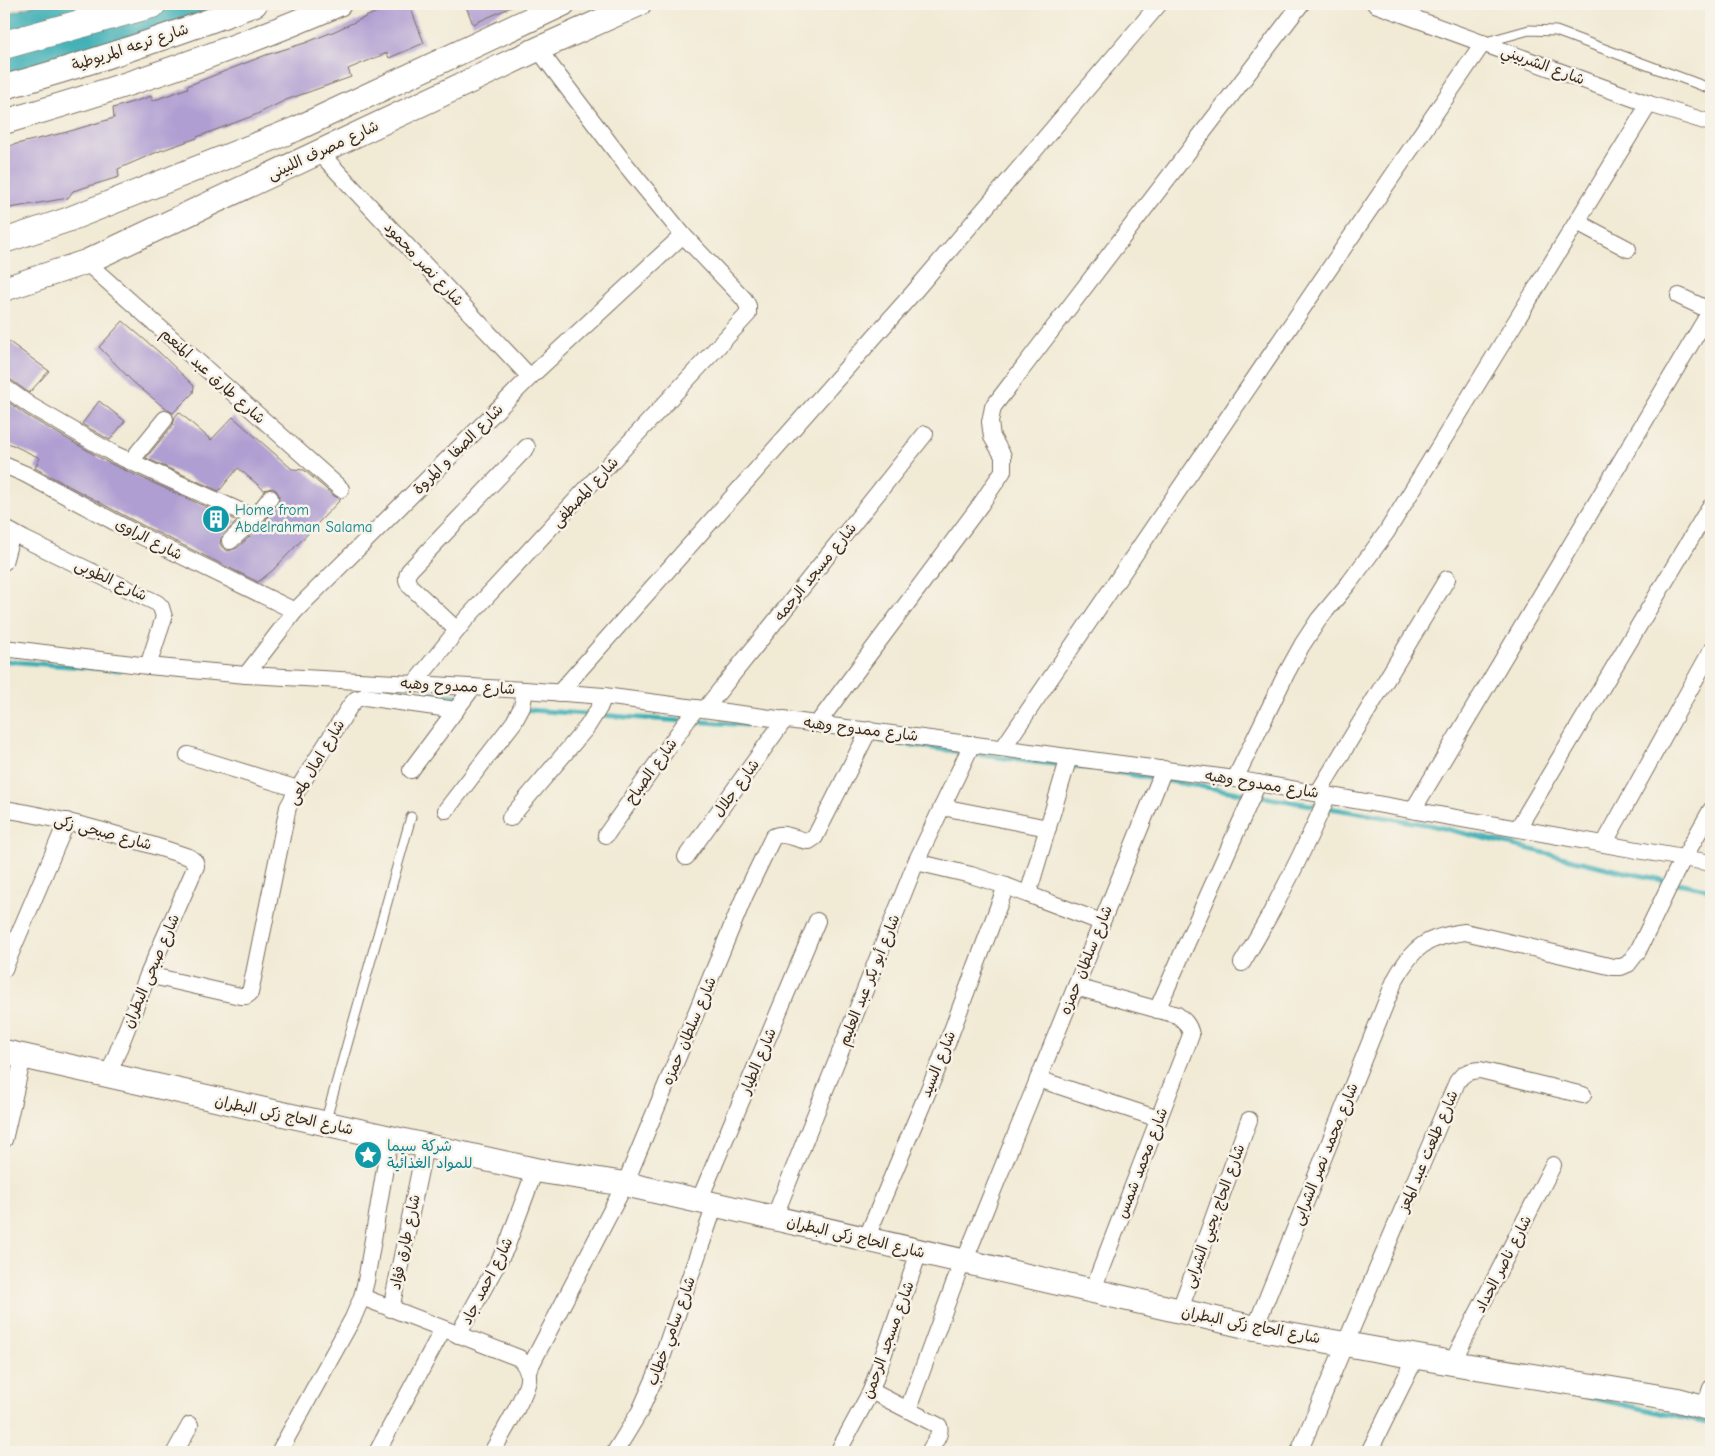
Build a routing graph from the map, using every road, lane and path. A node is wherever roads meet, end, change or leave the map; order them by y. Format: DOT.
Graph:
graph roads {
  1 [pos="152,4"];
  2 [pos="255,4"];
  3 [pos="339,4"];
  4 [pos="562,4"];
  5 [pos="639,4"];
  6 [pos="1159,4"];
  7 [pos="1301,4"];
  8 [pos="1375,4"];
  9 [pos="176,33"];
  10 [pos="1483,43"];
  11 [pos="4,45"];
  12 [pos="538,49"];
  13 [pos="188,65"];
  14 [pos="4,87"];
  15 [pos="1711,88"];
  16 [pos="1649,104"];
  17 [pos="4,122"];
  18 [pos="1711,123"];
  19 [pos="319,152"];
  20 [pos="1576,222"];
  21 [pos="683,235"];
  22 [pos="4,241"];
  23 [pos="1628,249"];
  24 [pos="86,262"];
  25 [pos="4,289"];
  26 [pos="1679,296"];
  27 [pos="1711,310"];
  28 [pos="530,377"];
  29 [pos="4,387"];
  30 [pos="165,419"];
  31 [pos="926,434"];
  32 [pos="527,447"];
  33 [pos="131,461"];
  34 [pos="4,465"];
  35 [pos="341,489"];
  36 [pos="270,498"];
  37 [pos="1709,508"];
  38 [pos="256,518"];
  39 [pos="8,530"];
  40 [pos="230,541"];
  41 [pos="4,562"];
  42 [pos="1447,579"];
  43 [pos="295,611"];
  44 [pos="457,630"];
  45 [pos="4,648"];
  46 [pos="1711,651"];
  47 [pos="148,666"];
  48 [pos="246,675"];
  49 [pos="414,684"];
  50 [pos="473,688"];
  51 [pos="525,690"];
  52 [pos="559,693"];
  53 [pos="602,702"];
  54 [pos="456,710"];
  55 [pos="698,711"];
  56 [pos="783,722"];
  57 [pos="817,724"];
  58 [pos="869,730"];
  59 [pos="1004,748"];
  60 [pos="969,750"];
  61 [pos="188,755"];
  62 [pos="1067,763"];
  63 [pos="411,770"];
  64 [pos="1161,777"];
  65 [pos="1236,779"];
  66 [pos="298,789"];
  67 [pos="1254,792"];
  68 [pos="1323,802"];
  69 [pos="942,807"];
  70 [pos="4,809"];
  71 [pos="446,810"];
  72 [pos="1413,810"];
  73 [pos="1711,810"];
  74 [pos="411,817"];
  75 [pos="510,818"];
  76 [pos="67,821"];
  77 [pos="1048,828"];
  78 [pos="1518,828"];
  79 [pos="606,835"];
  80 [pos="1604,844"];
  81 [pos="686,857"];
  82 [pos="916,862"];
  83 [pos="1711,863"];
  84 [pos="1680,865"];
  85 [pos="196,866"];
  86 [pos="1006,886"];
  87 [pos="1028,894"];
  88 [pos="817,921"];
  89 [pos="1102,922"];
  90 [pos="1242,963"];
  91 [pos="4,969"];
  92 [pos="148,975"];
  93 [pos="1076,987"];
  94 [pos="1157,1010"];
  95 [pos="14,1055"];
  96 [pos="108,1076"];
  97 [pos="1038,1079"];
  98 [pos="1583,1095"];
  99 [pos="1159,1119"];
  100 [pos="1249,1120"];
  101 [pos="325,1124"];
  102 [pos="390,1138"];
  103 [pos="4,1140"];
  104 [pos="425,1146"];
  105 [pos="1553,1165"];
  106 [pos="535,1170"];
  107 [pos="626,1184"];
  108 [pos="706,1203"];
  109 [pos="774,1218"];
  110 [pos="866,1239"];
  111 [pos="919,1252"];
  112 [pos="963,1262"];
  113 [pos="1092,1292"];
  114 [pos="362,1297"];
  115 [pos="391,1308"];
  116 [pos="1179,1312"];
  117 [pos="1255,1328"];
  118 [pos="442,1329"];
  119 [pos="458,1335"];
  120 [pos="1347,1343"];
  121 [pos="1416,1356"];
  122 [pos="1452,1363"];
  123 [pos="528,1378"];
  124 [pos="871,1391"];
  125 [pos="1709,1401"];
  126 [pos="908,1410"];
  127 [pos="190,1426"];
  128 [pos="175,1452"];
  129 [pos="279,1452"];
  130 [pos="377,1452"];
  131 [pos="492,1452"];
  132 [pos="616,1452"];
  133 [pos="838,1452"];
  134 [pos="928,1452"];
  135 [pos="1299,1452"];
  136 [pos="1368,1452"];
  1 -- 11 [label="highway"];
  2 -- 9 [label="street, شارع ترعه المريوطية"];
  3 -- 13 [label="street"];
  4 -- 22 [label="street, شارع مصرف اللبينى"];
  5 -- 12 [label="street, شارع مصرف اللبينى"];
  6 -- 52 [label="street"];
  7 -- 57 [label="street"];
  8 -- 10 [label="street, شارع الشربيني"];
  9 -- 13 [label="street"];
  9 -- 14 [label="street, شارع ترعه المريوطية"];
  10 -- 15 [label="lane"];
  10 -- 16 [label="street, شارع الشربيني"];
  10 -- 59 [label="street"];
  12 -- 19 [label="street, شارع مصرف اللبينى"];
  12 -- 21 [label="street"];
  13 -- 17 [label="street"];
  16 -- 18 [label="street, شارع الشربيني"];
  16 -- 20 [label="street"];
  19 -- 24 [label="street, شارع مصرف اللبينى"];
  19 -- 28 [label="street, شارع نصر محمود"];
  20 -- 23 [label="street"];
  20 -- 65 [label="street"];
  21 -- 28 [label="street, شارع الصفا و المروة"];
  21 -- 44 [label="street, شارع المصطفى"];
  24 -- 25 [label="street, شارع مصرف اللبينى"];
  24 -- 35 [label="street, شارع طارق عبد المنعم"];
  26 -- 27 [label="street"];
  27 -- 72 [label="street"];
  28 -- 43 [label="street, شارع الصفا و المروة"];
  29 -- 33 [label="street"];
  30 -- 33 [label="street"];
  31 -- 55 [label="street, شارع مسجد الرحمه"];
  32 -- 44 [label="street"];
  33 -- 38 [label="street"];
  34 -- 43 [label="street, شارع الراوى"];
  36 -- 38 [label="street"];
  37 -- 78 [label="street"];
  38 -- 40 [label="street"];
  39 -- 41 [label="street"];
  39 -- 47 [label="street, شارع الطوبى"];
  42 -- 68 [label="street"];
  43 -- 48 [label="street, شارع الصفا و المروة"];
  44 -- 49 [label="street, شارع المصطفى"];
  45 -- 47 [label="street, شارع ممدوح وهبه"];
  46 -- 80 [label="street"];
  47 -- 48 [label="street, شارع ممدوح وهبه"];
  48 -- 49 [label="street, شارع ممدوح وهبه"];
  49 -- 50 [label="street, شارع ممدوح وهبه"];
  50 -- 51 [label="street, شارع ممدوح وهبه"];
  50 -- 54 [label="street"];
  51 -- 52 [label="street, شارع ممدوح وهبه"];
  51 -- 71 [label="street"];
  52 -- 53 [label="street, شارع ممدوح وهبه"];
  53 -- 55 [label="street, شارع ممدوح وهبه"];
  53 -- 75 [label="street"];
  54 -- 63 [label="street"];
  54 -- 66 [label="street, شارع امال لمعى"];
  55 -- 56 [label="street, شارع ممدوح وهبه"];
  55 -- 79 [label="street, شارع الصباح"];
  56 -- 57 [label="street, شارع ممدوح وهبه"];
  56 -- 81 [label="street, شارع جلال"];
  57 -- 58 [label="street, شارع ممدوح وهبه"];
  58 -- 60 [label="street, شارع ممدوح وهبه"];
  58 -- 107 [label="street, شارع سلطان حمزه"];
  59 -- 60 [label="street, شارع ممدوح وهبه"];
  59 -- 62 [label="street, شارع ممدوح وهبه"];
  60 -- 69 [label="street, شارع أبو بكر عبد العليم"];
  61 -- 66 [label="street"];
  62 -- 64 [label="street, شارع ممدوح وهبه"];
  62 -- 77 [label="street"];
  64 -- 65 [label="street, شارع ممدوح وهبه"];
  64 -- 89 [label="street, شارع سلطان حمزه"];
  65 -- 67 [label="street, شارع ممدوح وهبه"];
  66 -- 92 [label="street, شارع امال لمعى"];
  67 -- 68 [label="street, شارع ممدوح وهبه"];
  67 -- 94 [label="street"];
  68 -- 72 [label="street, شارع ممدوح وهبه"];
  68 -- 90 [label="street"];
  69 -- 77 [label="street"];
  69 -- 82 [label="street, شارع أبو بكر عبد العليم"];
  70 -- 76 [label="street, شارع صبحى زكى"];
  72 -- 78 [label="street, شارع ممدوح وهبه"];
  73 -- 84 [label="street"];
  74 -- 101 [label="lane"];
  76 -- 85 [label="street, شارع صبحى زكى"];
  76 -- 91 [label="street"];
  77 -- 87 [label="street"];
  78 -- 80 [label="street, شارع ممدوح وهبه"];
  80 -- 84 [label="street, شارع ممدوح وهبه"];
  82 -- 86 [label="street"];
  82 -- 109 [label="street, شارع أبو بكر عبد العليم"];
  83 -- 84 [label="street, شارع ممدوح وهبه"];
  84 -- 117 [label="street, شارع محمد نصر الشرابى"];
  85 -- 92 [label="street, شارع صبحى البطران"];
  86 -- 87 [label="street"];
  86 -- 110 [label="street, شارع السيد"];
  87 -- 89 [label="street"];
  88 -- 108 [label="street, شارع الطيار"];
  89 -- 93 [label="street, شارع سلطان حمزه"];
  92 -- 96 [label="street, شارع صبحى البطران"];
  93 -- 94 [label="street"];
  93 -- 97 [label="street, شارع سلطان حمزه"];
  94 -- 99 [label="street, شارع محمد شمس"];
  95 -- 96 [label="street, شارع الحاج زكى البطران"];
  95 -- 103 [label="street"];
  96 -- 101 [label="street, شارع الحاج زكى البطران"];
  97 -- 99 [label="street"];
  97 -- 112 [label="street, شارع سلطان حمزه"];
  98 -- 120 [label="street, شارع طلعت عبد المعز"];
  99 -- 113 [label="street, شارع محمد شمس"];
  100 -- 116 [label="street, شارع الحاج يحيي الشرابى"];
  101 -- 102 [label="street, شارع الحاج زكى البطران"];
  102 -- 104 [label="street, شارع الحاج زكى البطران"];
  102 -- 114 [label="street"];
  104 -- 106 [label="street, شارع الحاج زكى البطران"];
  104 -- 115 [label="street, شارع طارق فؤاد"];
  105 -- 122 [label="street, شارع ناصر الحداد"];
  106 -- 107 [label="street, شارع الحاج زكى البطران"];
  106 -- 119 [label="street, شارع احمد جاد"];
  107 -- 108 [label="street, شارع الحاج زكى البطران"];
  107 -- 123 [label="street, شارع سلطان حمزه"];
  108 -- 109 [label="street, شارع الحاج زكى البطران"];
  108 -- 132 [label="street, شارع سامي خطاب"];
  109 -- 110 [label="street, شارع الحاج زكى البطران"];
  110 -- 111 [label="street, شارع الحاج زكى البطران"];
  111 -- 112 [label="street, شارع الحاج زكى البطران"];
  111 -- 124 [label="street, شارع مسجد الرحمن"];
  112 -- 113 [label="street, شارع الحاج زكى البطران"];
  112 -- 126 [label="street, شارع سلطان حمزه"];
  113 -- 116 [label="street, شارع الحاج زكى البطران"];
  114 -- 115 [label="street"];
  114 -- 129 [label="street"];
  115 -- 118 [label="street"];
  116 -- 117 [label="street, شارع الحاج زكى البطران"];
  117 -- 120 [label="street, شارع الحاج زكى البطران"];
  118 -- 119 [label="street"];
  118 -- 130 [label="street, شارع احمد جاد"];
  119 -- 123 [label="street"];
  120 -- 121 [label="street, شارع الحاج زكى البطران"];
  120 -- 135 [label="street"];
  121 -- 122 [label="street, شارع الحاج زكى البطران"];
  121 -- 136 [label="street"];
  122 -- 125 [label="street, شارع الحاج زكى البطران"];
  123 -- 131 [label="street, شارع سلطان حمزه"];
  124 -- 126 [label="street"];
  124 -- 133 [label="street, شارع مسجد الرحمن"];
  126 -- 134 [label="street"];
  127 -- 128 [label="street"];
}
